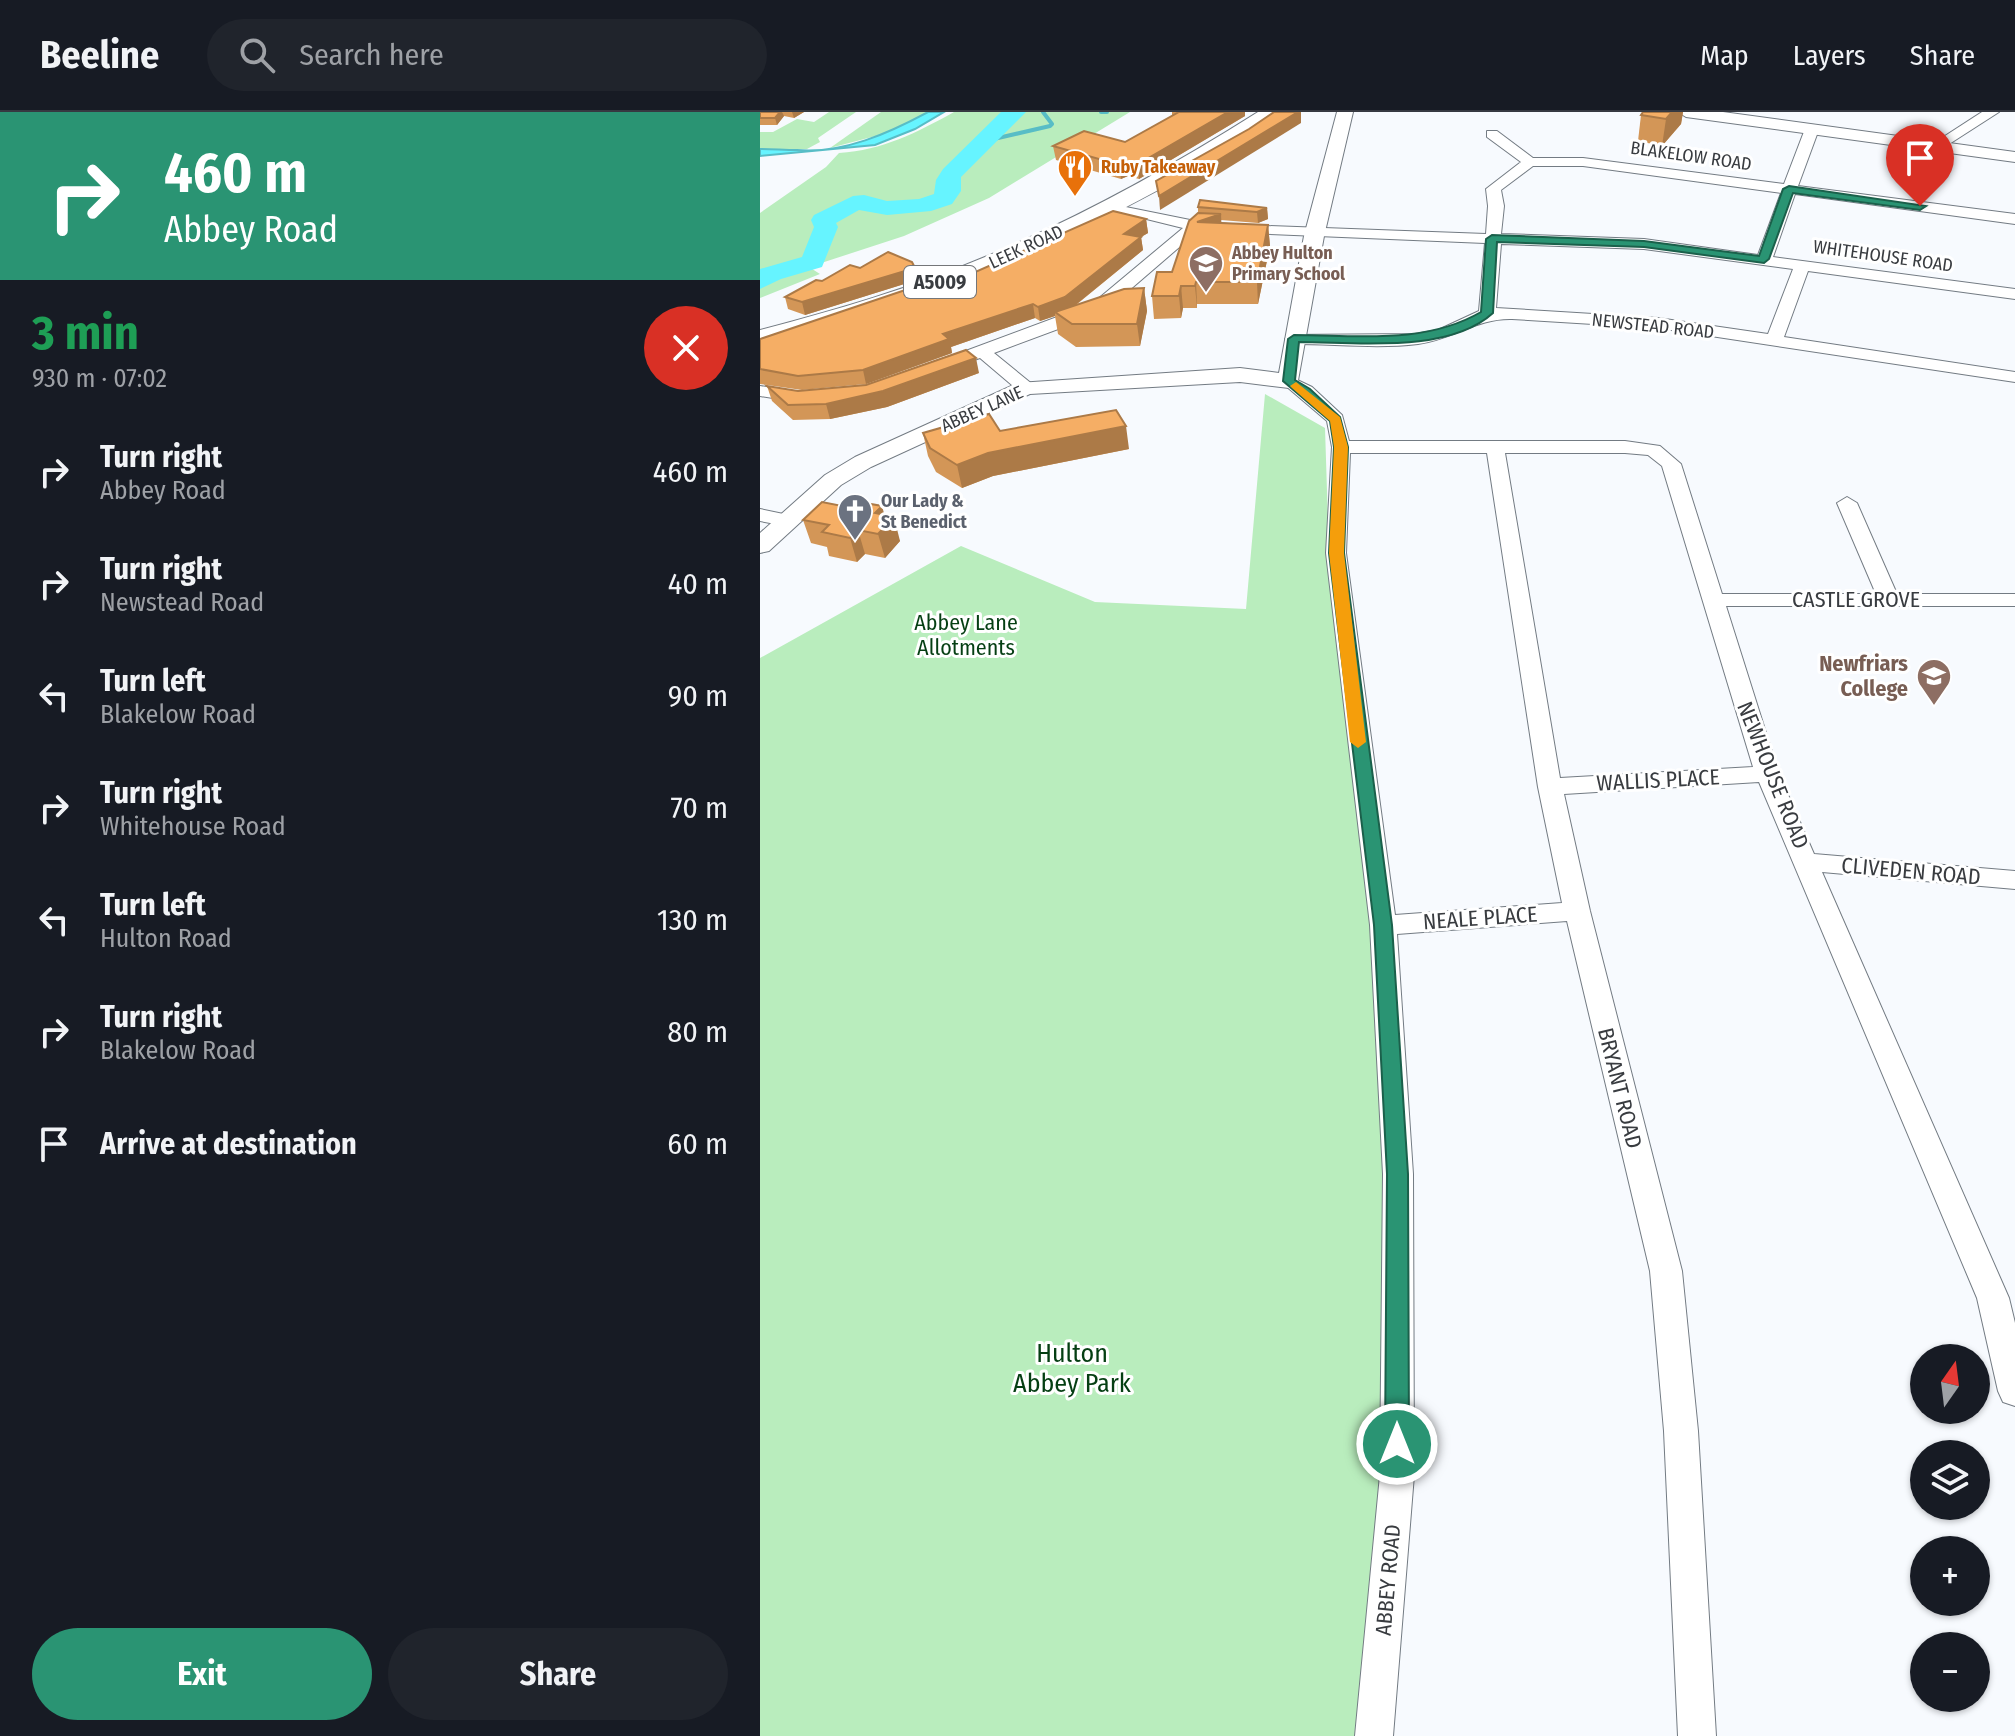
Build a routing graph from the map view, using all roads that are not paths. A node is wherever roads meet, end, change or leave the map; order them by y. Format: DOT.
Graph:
graph roads {
  1 [pos="1273,112"];
  2 [pos="1345,112"];
  3 [pos="1992,112"];
  4 [pos="1697,113"];
  5 [pos="1812,129"];
  6 [pos="1492,134"];
  7 [pos="1938,145"];
  8 [pos="2015,157"];
  9 [pos="1530,162"];
  10 [pos="1789,189"];
  11 [pos="1111,206"];
  12 [pos="2015,219"];
  13 [pos="1195,226"];
  14 [pos="1315,232"];
  15 [pos="1492,239"];
  16 [pos="1764,259"];
  17 [pos="1802,265"];
  18 [pos="2015,294"];
  19 [pos="1487,313"];
  20 [pos="760,338"];
  21 [pos="1294,339"];
  22 [pos="1774,340"];
  23 [pos="983,352"];
  24 [pos="927,372"];
  25 [pos="2015,377"];
  26 [pos="1289,381"];
  27 [pos="1026,388"];
  28 [pos="760,391"];
  29 [pos="816,397"];
  30 [pos="1495,446"];
  31 [pos="1341,447"];
  32 [pos="1847,503"];
  33 [pos="760,515"];
  34 [pos="786,520"];
  35 [pos="760,546"];
  36 [pos="1888,598"];
  37 [pos="1712,600"];
  38 [pos="2008,606"];
  39 [pos="1767,774"];
  40 [pos="1550,787"];
  41 [pos="1807,862"];
  42 [pos="2015,880"];
  43 [pos="1577,911"];
  44 [pos="1383,925"];
  45 [pos="2010,1349"];
  46 [pos="2015,1391"];
  47 [pos="1374,1736"];
  48 [pos="1697,1736"];
  1 -- 11 [label="main road, LEEK ROAD / A5009"];
  2 -- 14 [label="street"];
  3 -- 7 [label="street"];
  4 -- 5 [label="street"];
  5 -- 7 [label="street"];
  5 -- 10 [label="street"];
  6 -- 9 [label="street"];
  7 -- 8 [label="street"];
  9 -- 10 [label="street, BLAKELOW ROAD"];
  9 -- 15 [label="street"];
  10 -- 12 [label="street, BLAKELOW ROAD"];
  10 -- 16 [label="street"];
  11 -- 13 [label="street, WHITEHOUSE ROAD"];
  11 -- 20 [label="main road, LEEK ROAD / A5009"];
  13 -- 14 [label="street, WHITEHOUSE ROAD"];
  13 -- 23 [label="street"];
  14 -- 15 [label="street, WHITEHOUSE ROAD"];
  14 -- 21 [label="street"];
  15 -- 16 [label="street, WHITEHOUSE ROAD"];
  15 -- 19 [label="street"];
  16 -- 17 [label="street, WHITEHOUSE ROAD"];
  17 -- 18 [label="street, WHITEHOUSE ROAD"];
  17 -- 22 [label="street"];
  19 -- 21 [label="street, NEWSTEAD ROAD"];
  19 -- 22 [label="street, NEWSTEAD ROAD"];
  21 -- 26 [label="street"];
  22 -- 25 [label="street, NEWSTEAD ROAD"];
  23 -- 24 [label="street"];
  23 -- 27 [label="street"];
  26 -- 27 [label="street, ABBEY LANE"];
  26 -- 31 [label="street, ABBEY ROAD"];
  27 -- 34 [label="street, ABBEY LANE"];
  28 -- 29 [label="street"];
  30 -- 31 [label="street, NEWHOUSE ROAD"];
  30 -- 37 [label="street, NEWHOUSE ROAD"];
  30 -- 40 [label="street, BRYANT ROAD"];
  31 -- 44 [label="street, ABBEY ROAD"];
  32 -- 36 [label="street"];
  33 -- 34 [label="street"];
  34 -- 35 [label="street, ABBEY LANE"];
  36 -- 37 [label="street, CASTLE GROVE"];
  36 -- 38 [label="street, CASTLE GROVE"];
  37 -- 39 [label="street, NEWHOUSE ROAD"];
  39 -- 40 [label="street, WALLIS PLACE"];
  39 -- 41 [label="street, NEWHOUSE ROAD"];
  40 -- 43 [label="street, BRYANT ROAD"];
  41 -- 42 [label="street, CLIVEDEN ROAD"];
  41 -- 45 [label="street, NEWHOUSE ROAD"];
  43 -- 44 [label="street, NEALE PLACE"];
  43 -- 48 [label="street, BRYANT ROAD"];
  44 -- 47 [label="street, ABBEY ROAD"];
  45 -- 46 [label="street, NEWHOUSE ROAD"];
}
